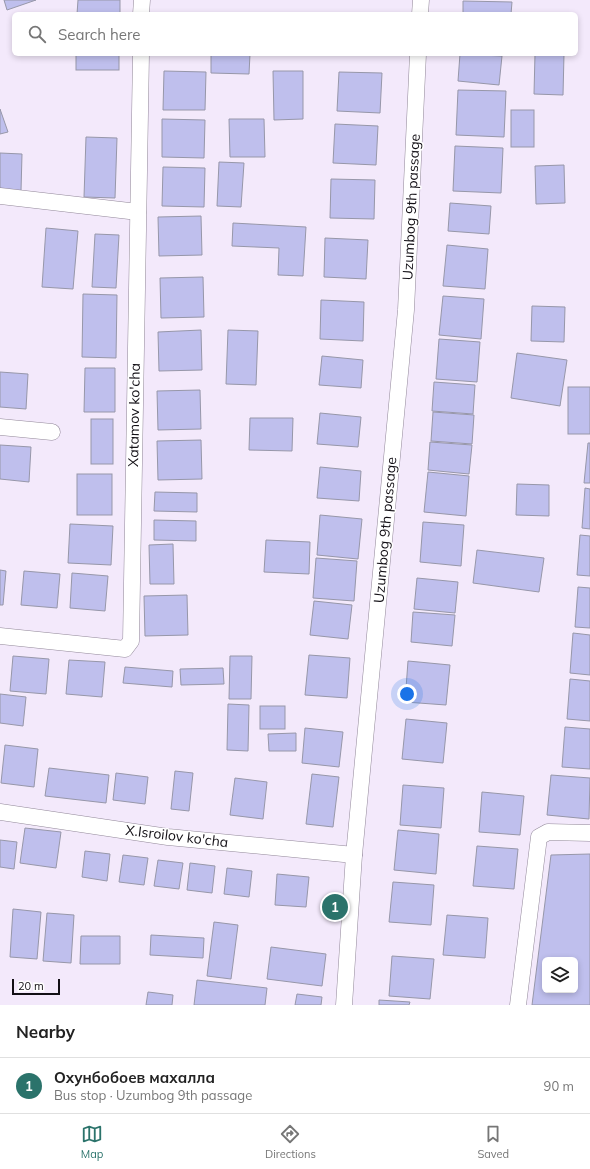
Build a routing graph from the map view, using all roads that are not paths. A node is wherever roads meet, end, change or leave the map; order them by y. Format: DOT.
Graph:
graph roads {
  1 [pos="142,0"];
  2 [pos="420,0"];
  3 [pos="141,12"];
  4 [pos="420,12"];
  5 [pos="141,56"];
  6 [pos="418,56"];
  7 [pos="0,196"];
  8 [pos="138,212"];
  9 [pos="0,427"];
  10 [pos="52,432"];
  11 [pos="0,636"];
  12 [pos="0,812"];
  13 [pos="590,833"];
  14 [pos="354,855"];
  15 [pos="344,1005"];
  16 [pos="518,1005"];
  1 -- 3 [label="street"];
  2 -- 4 [label="street"];
  5 -- 8 [label="street, Xatamov ko'cha"];
  6 -- 14 [label="street, Uzumbog 9th passage"];
  7 -- 8 [label="street"];
  8 -- 11 [label="street, Xatamov ko'cha"];
  9 -- 10 [label="street"];
  12 -- 14 [label="street, X.Isroilov ko'cha"];
  13 -- 16 [label="street"];
  14 -- 15 [label="street, Uzumbog 9th passage"];
}
